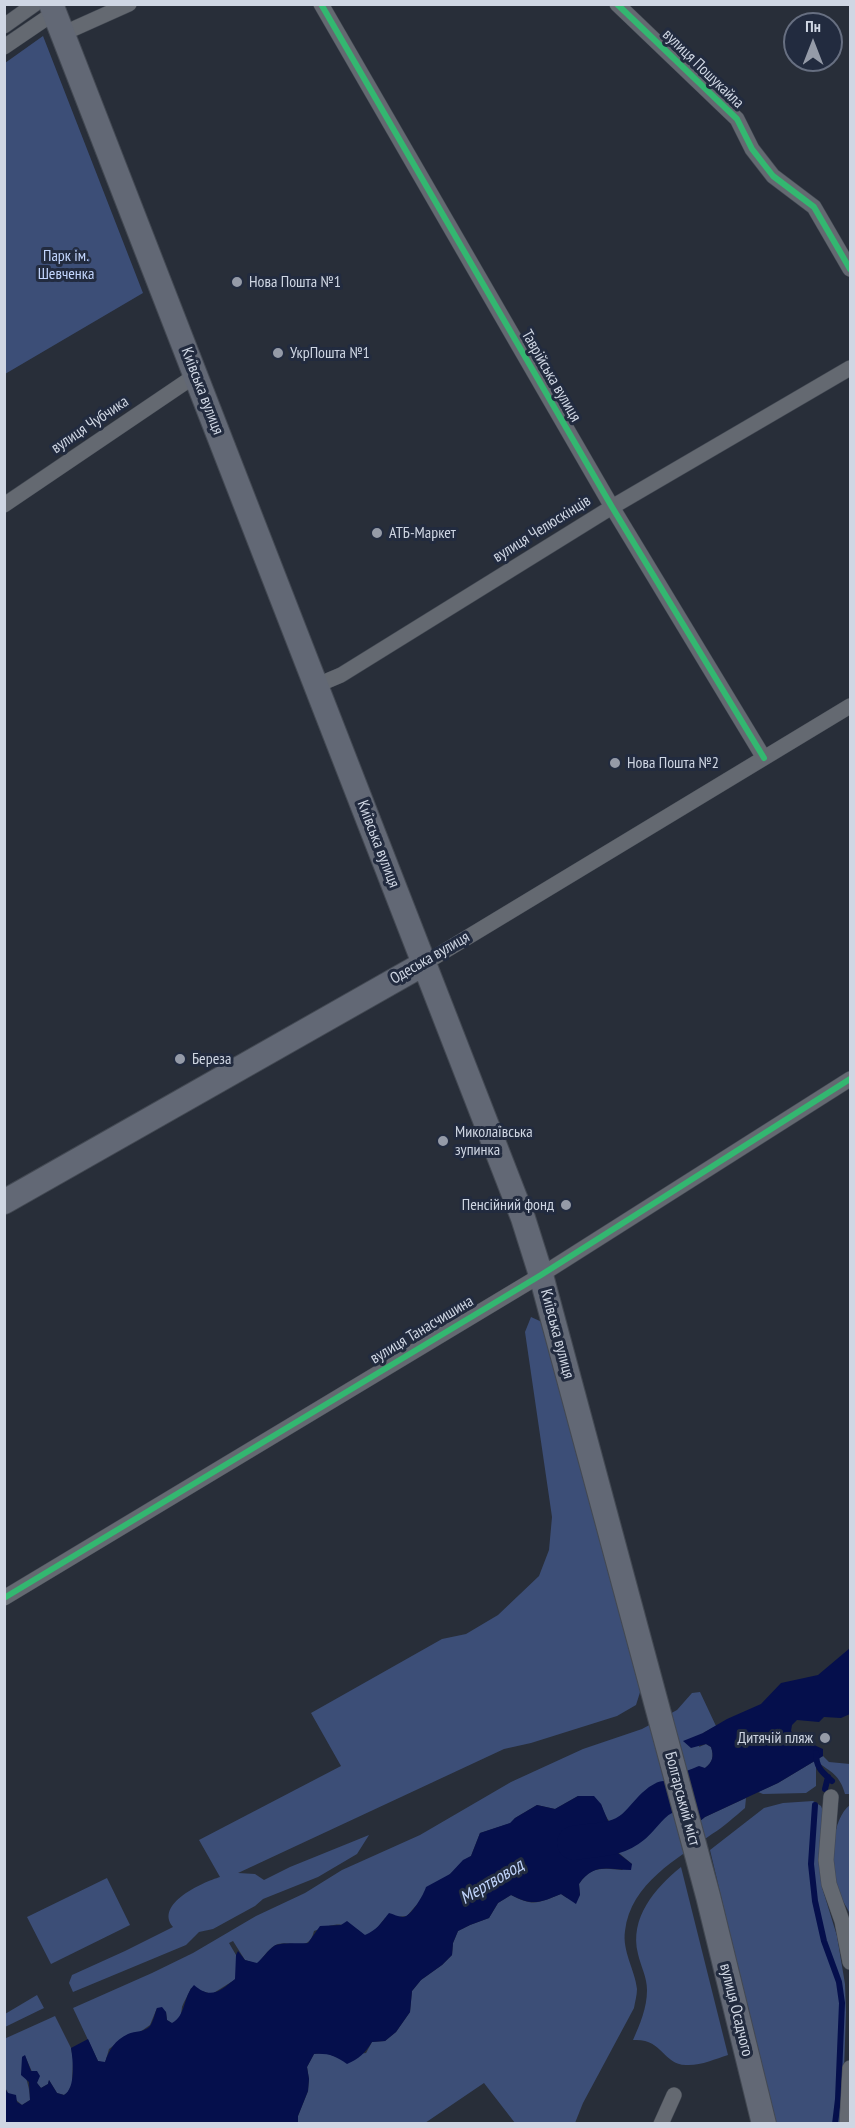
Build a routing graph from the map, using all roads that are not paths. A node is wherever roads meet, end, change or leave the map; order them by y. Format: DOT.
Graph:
graph roads {
  1 [pos="129,4"];
  2 [pos="321,4"];
  3 [pos="617,4"];
  4 [pos="51,14"];
  5 [pos="4,26"];
  6 [pos="4,47"];
  7 [pos="850,269"];
  8 [pos="850,368"];
  9 [pos="196,375"];
  10 [pos="4,505"];
  11 [pos="612,507"];
  12 [pos="315,686"];
  13 [pos="850,706"];
  14 [pos="764,758"];
  15 [pos="424,963"];
  16 [pos="850,1079"];
  17 [pos="4,1202"];
  18 [pos="541,1275"];
  19 [pos="4,1598"];
  20 [pos="655,1701"];
  21 [pos="831,1797"];
  22 [pos="708,1896"];
  23 [pos="850,1962"];
  24 [pos="850,2068"];
  25 [pos="674,2095"];
  26 [pos="661,2124"];
  27 [pos="764,2124"];
  28 [pos="847,2124"];
  1 -- 4 [label="street"];
  2 -- 11 [label="street, Таврійська вулиця"];
  3 -- 7 [label="street, вулиця Пошукайла"];
  4 -- 5 [label="street"];
  4 -- 6 [label="street"];
  4 -- 9 [label="main road, Київська вулиця"];
  8 -- 11 [label="street, вулиця Челюскінців"];
  9 -- 10 [label="street, вулиця Чубчика"];
  9 -- 12 [label="main road, Київська вулиця"];
  11 -- 12 [label="street, вулиця Челюскінців"];
  11 -- 14 [label="street, Таврійська вулиця"];
  12 -- 15 [label="main road, Київська вулиця"];
  13 -- 14 [label="street, Одеська вулиця"];
  14 -- 15 [label="street, Одеська вулиця"];
  15 -- 17 [label="main road, Одеська вулиця"];
  15 -- 18 [label="main road, Київська вулиця"];
  16 -- 18 [label="street, вулиця Танасчишина"];
  18 -- 19 [label="street, вулиця Танасчишина"];
  18 -- 20 [label="main road, Київська вулиця"];
  20 -- 22 [label="main road, Болгарський міст"];
  21 -- 23 [label="street"];
  22 -- 27 [label="main road, вулиця Осадчого"];
  24 -- 28 [label="street"];
  25 -- 26 [label="street"];
}
